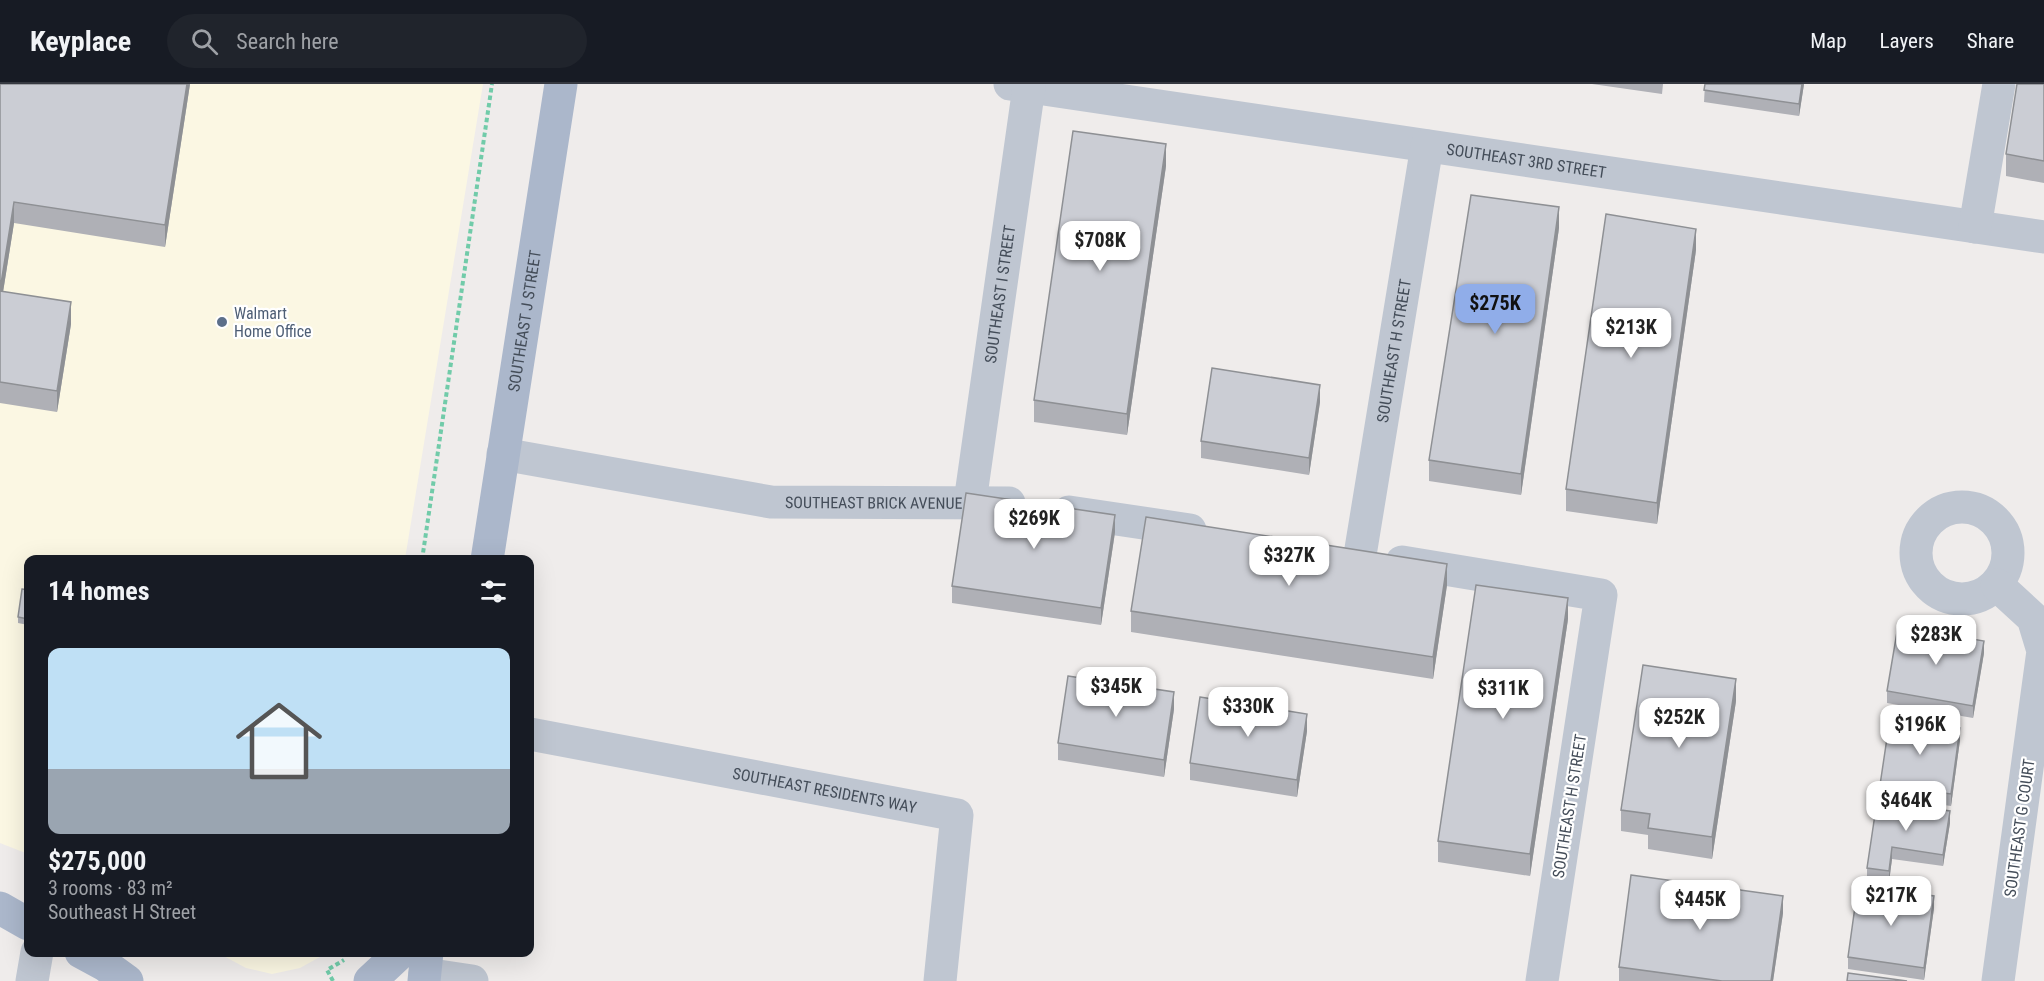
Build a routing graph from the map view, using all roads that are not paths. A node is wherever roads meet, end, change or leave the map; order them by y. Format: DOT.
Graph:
graph roads {
  1 [pos="561,84"];
  2 [pos="1999,84"];
  3 [pos="1019,85"];
  4 [pos="1426,146"];
  5 [pos="1976,227"];
  6 [pos="2044,237"];
  7 [pos="503,454"];
  8 [pos="970,502"];
  9 [pos="1218,534"];
  10 [pos="488,555"];
  11 [pos="1997,585"];
  12 [pos="534,735"];
  13 [pos="0,908"];
  14 [pos="24,922"];
  15 [pos="36,957"];
  16 [pos="90,957"];
  17 [pos="396,957"];
  18 [pos="425,969"];
  19 [pos="32,981"];
  20 [pos="127,981"];
  21 [pos="370,981"];
  22 [pos="472,981"];
  23 [pos="940,981"];
  24 [pos="1542,981"];
  25 [pos="1998,981"];
  1 -- 7 [label="main road, SOUTHEAST J STREET"];
  2 -- 5 [label="street"];
  3 -- 4 [label="street, SOUTHEAST 3RD STREET"];
  3 -- 8 [label="street, SOUTHEAST I STREET"];
  4 -- 5 [label="street, SOUTHEAST 3RD STREET"];
  4 -- 24 [label="street, SOUTHEAST H STREET"];
  5 -- 6 [label="street, SOUTHEAST 3RD STREET"];
  7 -- 8 [label="street, SOUTHEAST BRICK AVENUE"];
  7 -- 10 [label="main road, SOUTHEAST J STREET"];
  8 -- 9 [label="street, SOUTHEAST BRICK AVENUE"];
  11 -- 25 [label="street, SOUTHEAST G COURT"];
  12 -- 23 [label="street, SOUTHEAST RESIDENTS WAY"];
  13 -- 14 [label="main road"];
  15 -- 19 [label="street"];
  16 -- 20 [label="main road"];
  17 -- 21 [label="main road"];
  18 -- 22 [label="street"];
}
